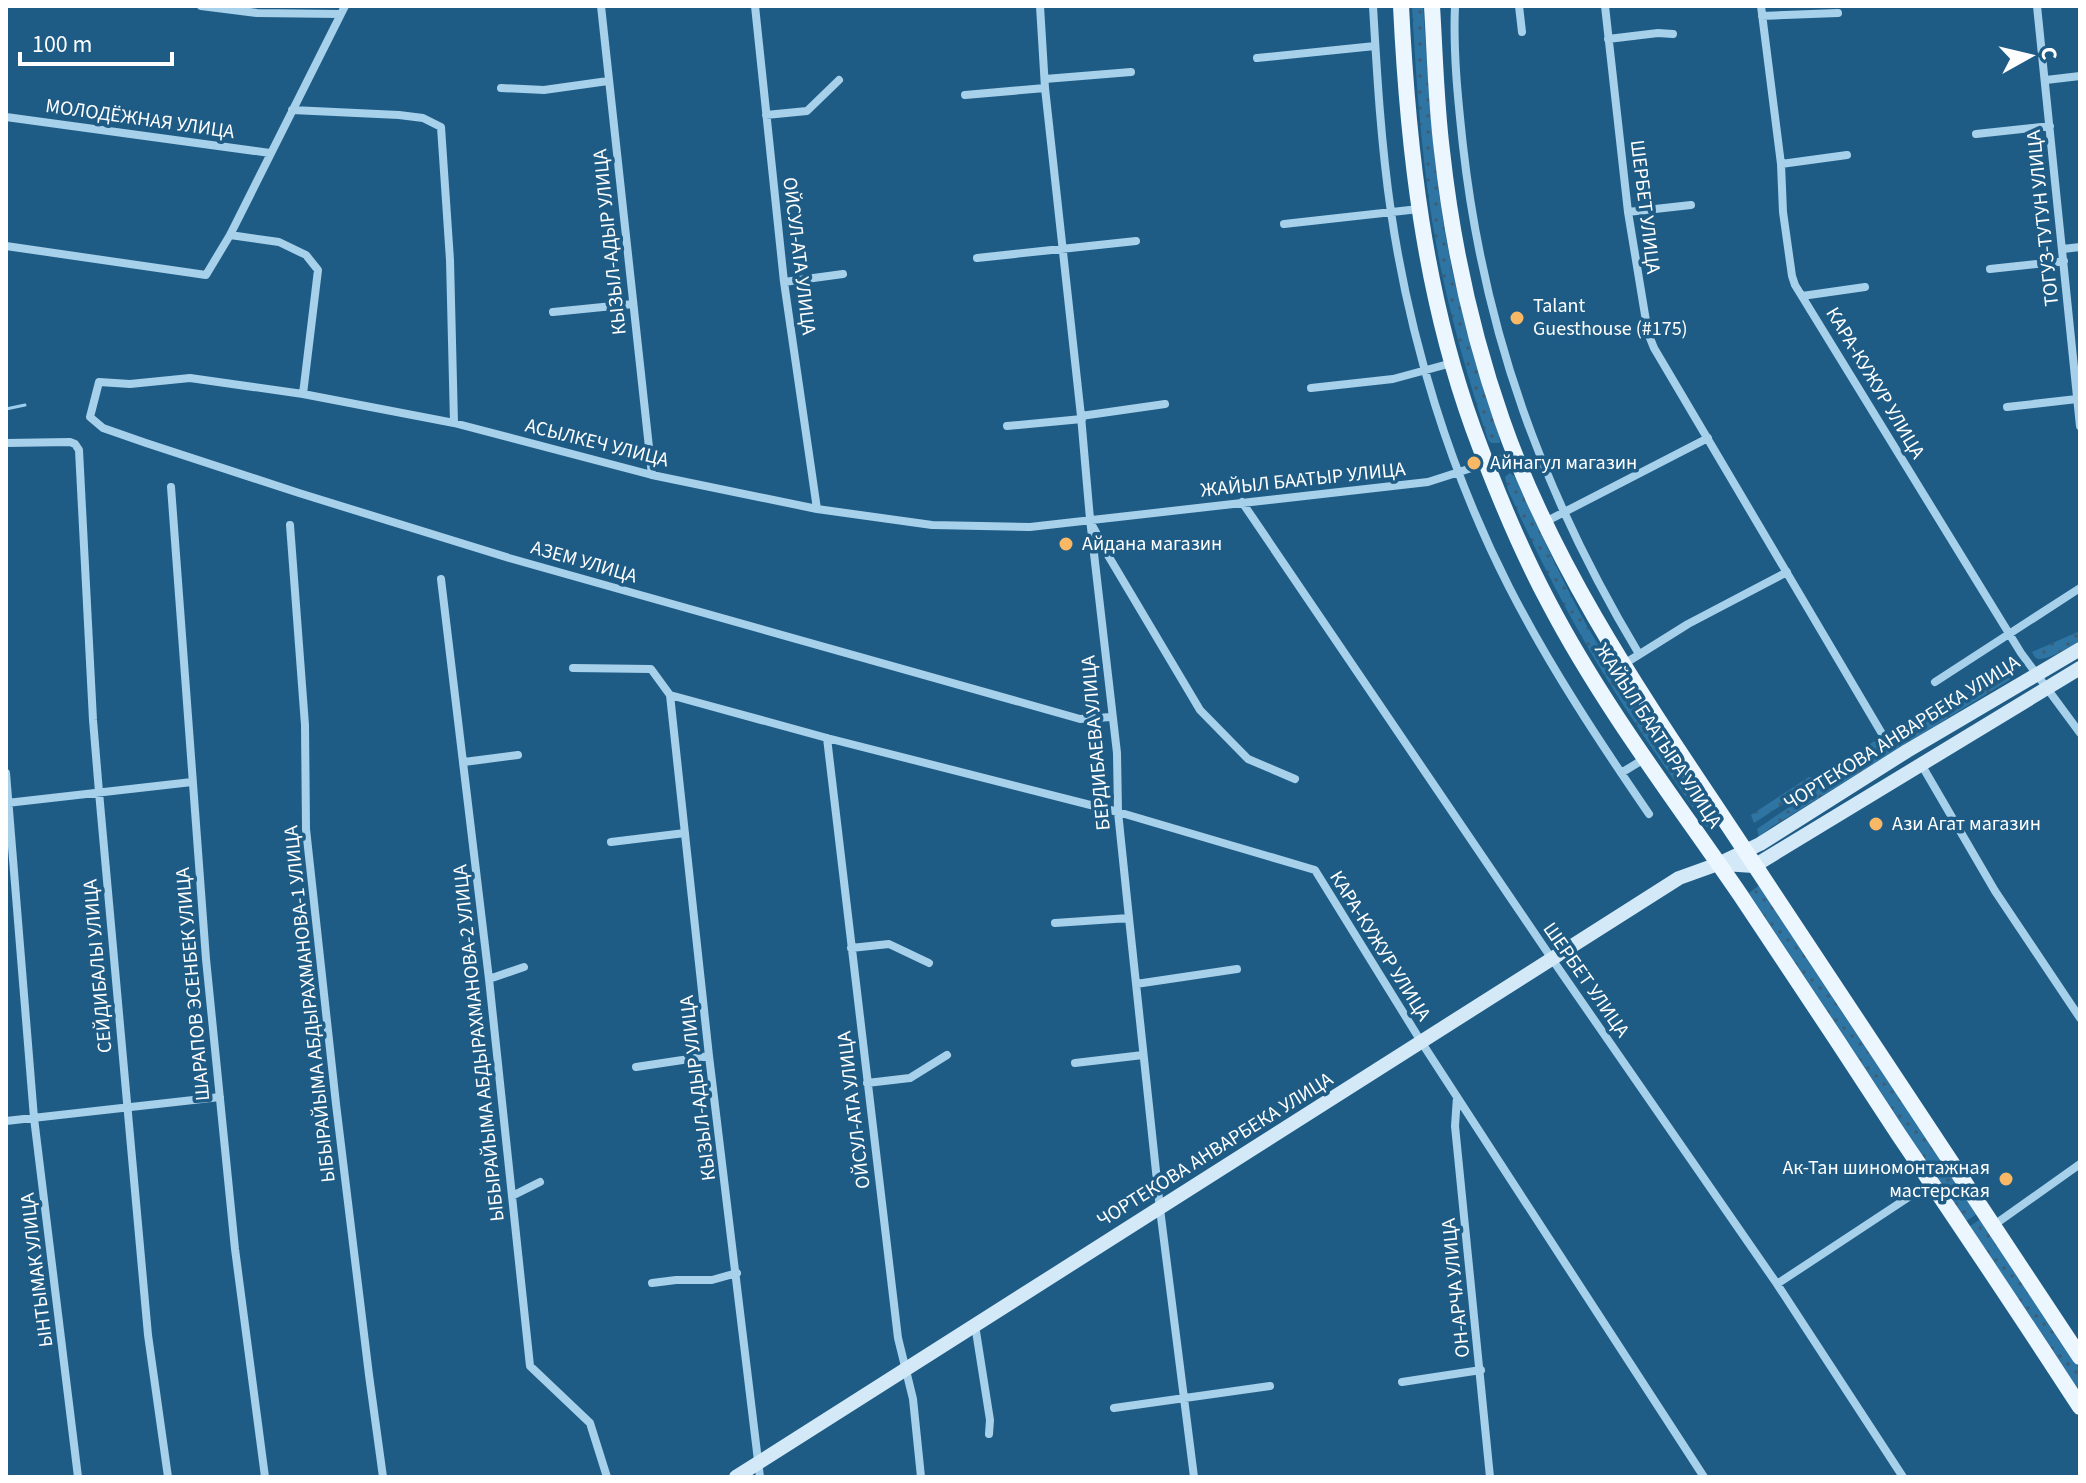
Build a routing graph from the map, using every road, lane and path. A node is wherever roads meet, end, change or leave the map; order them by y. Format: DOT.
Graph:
graph roads {
  1 [pos="201,6"];
  2 [pos="601,6"];
  3 [pos="755,6"];
  4 [pos="1040,6"];
  5 [pos="1373,6"];
  6 [pos="1401,6"];
  7 [pos="1432,6"];
  8 [pos="1455,6"];
  9 [pos="1519,6"];
  10 [pos="1605,6"];
  11 [pos="1761,6"];
  12 [pos="2037,6"];
  13 [pos="343,10"];
  14 [pos="1838,13"];
  15 [pos="1762,16"];
  16 [pos="1522,32"];
  17 [pos="1673,34"];
  18 [pos="1608,39"];
  19 [pos="1375,46"];
  20 [pos="1257,58"];
  21 [pos="1131,72"];
  22 [pos="2080,76"];
  23 [pos="839,80"];
  24 [pos="2046,80"];
  25 [pos="608,81"];
  26 [pos="1045,84"];
  27 [pos="501,88"];
  28 [pos="965,95"];
  29 [pos="292,110"];
  30 [pos="766,115"];
  31 [pos="6,117"];
  32 [pos="2050,126"];
  33 [pos="1976,134"];
  34 [pos="270,153"];
  35 [pos="1847,155"];
  36 [pos="1781,164"];
  37 [pos="1691,205"];
  38 [pos="1419,209"];
  39 [pos="1628,212"];
  40 [pos="1391,214"];
  41 [pos="1284,224"];
  42 [pos="230,235"];
  43 [pos="1136,241"];
  44 [pos="6,246"];
  45 [pos="2080,247"];
  46 [pos="1063,248"];
  47 [pos="2063,249"];
  48 [pos="977,258"];
  49 [pos="2064,261"];
  50 [pos="1990,269"];
  51 [pos="843,274"];
  52 [pos="784,282"];
  53 [pos="1865,287"];
  54 [pos="1802,296"];
  55 [pos="633,304"];
  56 [pos="553,312"];
  57 [pos="1452,363"];
  58 [pos="1426,371"];
  59 [pos="99,382"];
  60 [pos="1311,388"];
  61 [pos="303,394"];
  62 [pos="2077,399"];
  63 [pos="1165,404"];
  64 [pos="2007,407"];
  65 [pos="2079,414"];
  66 [pos="1081,418"];
  67 [pos="454,423"];
  68 [pos="1007,426"];
  69 [pos="2080,426"];
  70 [pos="1708,438"];
  71 [pos="6,443"];
  72 [pos="1515,454"];
  73 [pos="1486,464"];
  74 [pos="1460,472"];
  75 [pos="652,475"];
  76 [pos="171,487"];
  77 [pos="1242,502"];
  78 [pos="817,509"];
  79 [pos="1564,513"];
  80 [pos="1090,519"];
  81 [pos="1545,522"];
  82 [pos="290,525"];
  83 [pos="1787,572"];
  84 [pos="441,579"];
  85 [pos="2080,588"];
  86 [pos="2009,633"];
  87 [pos="2080,649"];
  88 [pos="1639,654"];
  89 [pos="1623,665"];
  90 [pos="573,668"];
  91 [pos="2080,668"];
  92 [pos="2036,674"];
  93 [pos="1935,682"];
  94 [pos="2047,687"];
  95 [pos="670,695"];
  96 [pos="1111,717"];
  97 [pos="1881,732"];
  98 [pos="2080,733"];
  99 [pos="827,738"];
  100 [pos="518,755"];
  101 [pos="1645,758"];
  102 [pos="464,762"];
  103 [pos="1921,764"];
  104 [pos="6,773"];
  105 [pos="1621,773"];
  106 [pos="1295,779"];
  107 [pos="192,782"];
  108 [pos="99,792"];
  109 [pos="8,803"];
  110 [pos="1118,812"];
  111 [pos="1649,814"];
  112 [pos="685,833"];
  113 [pos="611,842"];
  114 [pos="1750,859"];
  115 [pos="1718,864"];
  116 [pos="1129,918"];
  117 [pos="1055,923"];
  118 [pos="851,948"];
  119 [pos="1552,959"];
  120 [pos="929,963"];
  121 [pos="524,967"];
  122 [pos="1237,969"];
  123 [pos="489,979"];
  124 [pos="1136,984"];
  125 [pos="2080,1018"];
  126 [pos="1422,1043"];
  127 [pos="947,1055"];
  128 [pos="1143,1055"];
  129 [pos="709,1056"];
  130 [pos="1075,1063"];
  131 [pos="636,1067"];
  132 [pos="867,1083"];
  133 [pos="220,1097"];
  134 [pos="1457,1097"];
  135 [pos="127,1106"];
  136 [pos="34,1118"];
  137 [pos="6,1121"];
  138 [pos="2080,1164"];
  139 [pos="540,1182"];
  140 [pos="1931,1182"];
  141 [pos="512,1196"];
  142 [pos="1160,1209"];
  143 [pos="1994,1225"];
  144 [pos="737,1273"];
  145 [pos="652,1283"];
  146 [pos="1777,1284"];
  147 [pos="975,1325"];
  148 [pos="2080,1357"];
  149 [pos="905,1369"];
  150 [pos="1481,1370"];
  151 [pos="1402,1382"];
  152 [pos="1270,1386"];
  153 [pos="1184,1397"];
  154 [pos="2080,1407"];
  155 [pos="1114,1408"];
  156 [pos="989,1434"];
  157 [pos="759,1470"];
  158 [pos="78,1477"];
  159 [pos="168,1477"];
  160 [pos="265,1477"];
  161 [pos="383,1477"];
  162 [pos="607,1477"];
  163 [pos="736,1477"];
  164 [pos="921,1477"];
  165 [pos="1194,1477"];
  166 [pos="1490,1477"];
  167 [pos="1704,1477"];
  168 [pos="1903,1477"];
  1 -- 13 [label="street"];
  2 -- 25 [label="street, КЫЗЫЛ-АДЫР УЛИЦА"];
  3 -- 30 [label="street, ОЙСУЛ-АТА УЛИЦА"];
  4 -- 26 [label="street, БЕРДИБАЕВА УЛИЦА"];
  5 -- 19 [label="street"];
  6 -- 38 [label="main road, ЖАЙЫЛ БААТЫРА УЛИЦА"];
  7 -- 72 [label="main road, ЖАЙЫЛ БААТЫРА УЛИЦА"];
  8 -- 79 [label="street"];
  9 -- 16 [label="street"];
  10 -- 18 [label="street, ШЕРБЕТ УЛИЦА"];
  11 -- 15 [label="street, КАРА-КУЖУР УЛИЦА"];
  12 -- 24 [label="street, ТОГУЗ-ТУТУН УЛИЦА"];
  13 -- 29 [label="street"];
  14 -- 15 [label="street"];
  15 -- 36 [label="street, КАРА-КУЖУР УЛИЦА"];
  17 -- 18 [label="street"];
  18 -- 39 [label="street, ШЕРБЕТ УЛИЦА"];
  19 -- 20 [label="street"];
  19 -- 40 [label="street"];
  21 -- 26 [label="street"];
  22 -- 24 [label="street"];
  23 -- 30 [label="street"];
  24 -- 32 [label="street, ТОГУЗ-ТУТУН УЛИЦА"];
  25 -- 27 [label="street"];
  25 -- 55 [label="street, КЫЗЫЛ-АДЫР УЛИЦА"];
  26 -- 28 [label="street"];
  26 -- 46 [label="street, БЕРДИБАЕВА УЛИЦА"];
  29 -- 34 [label="street"];
  29 -- 67 [label="street"];
  30 -- 52 [label="street, ОЙСУЛ-АТА УЛИЦА"];
  31 -- 34 [label="street, МОЛОДЁЖНАЯ УЛИЦА"];
  32 -- 33 [label="street"];
  32 -- 47 [label="street, ТОГУЗ-ТУТУН УЛИЦА"];
  34 -- 42 [label="street"];
  35 -- 36 [label="street"];
  36 -- 54 [label="street, КАРА-КУЖУР УЛИЦА"];
  37 -- 39 [label="street"];
  38 -- 40 [label="street"];
  38 -- 57 [label="main road, ЖАЙЫЛ БААТЫРА УЛИЦА"];
  39 -- 70 [label="street, ШЕРБЕТ УЛИЦА"];
  40 -- 41 [label="street"];
  40 -- 58 [label="street"];
  42 -- 44 [label="street"];
  42 -- 61 [label="street"];
  43 -- 46 [label="street"];
  45 -- 47 [label="street"];
  46 -- 48 [label="street"];
  46 -- 66 [label="street, БЕРДИБАЕВА УЛИЦА"];
  47 -- 49 [label="street, ТОГУЗ-ТУТУН УЛИЦА"];
  49 -- 50 [label="street"];
  49 -- 62 [label="street, ТОГУЗ-ТУТУН УЛИЦА"];
  51 -- 52 [label="street"];
  52 -- 78 [label="street, ОЙСУЛ-АТА УЛИЦА"];
  53 -- 54 [label="street"];
  54 -- 86 [label="street, КАРА-КУЖУР УЛИЦА"];
  55 -- 56 [label="street"];
  55 -- 75 [label="street, КЫЗЫЛ-АДЫР УЛИЦА"];
  57 -- 58 [label="street"];
  57 -- 73 [label="main road, ЖАЙЫЛ БААТЫРА УЛИЦА"];
  58 -- 60 [label="street"];
  58 -- 74 [label="street"];
  59 -- 61 [label="street, АСЫЛКЕЧ УЛИЦА"];
  59 -- 96 [label="street, АЗЕМ УЛИЦА"];
  61 -- 67 [label="street, АСЫЛКЕЧ УЛИЦА"];
  62 -- 64 [label="street"];
  62 -- 65 [label="street, ТОГУЗ-ТУТУН УЛИЦА"];
  63 -- 66 [label="street"];
  65 -- 69 [label="street, ТОГУЗ-ТУТУН УЛИЦА"];
  66 -- 68 [label="street"];
  66 -- 80 [label="street, БЕРДИБАЕВА УЛИЦА"];
  67 -- 75 [label="street, АСЫЛКЕЧ УЛИЦА"];
  70 -- 79 [label="street"];
  70 -- 83 [label="street, ШЕРБЕТ УЛИЦА"];
  71 -- 108 [label="street, СЕЙДИБАЛЫ УЛИЦА"];
  72 -- 73 [label="street, ЖАЙЫЛ БААТЫР УЛИЦА"];
  72 -- 81 [label="main road, ЖАЙЫЛ БААТЫРА УЛИЦА"];
  73 -- 74 [label="street, ЖАЙЫЛ БААТЫР УЛИЦА"];
  73 -- 101 [label="main road, ЖАЙЫЛ БААТЫРА УЛИЦА"];
  74 -- 77 [label="street, ЖАЙЫЛ БААТЫР УЛИЦА"];
  74 -- 105 [label="street"];
  75 -- 78 [label="street, АСЫЛКЕЧ УЛИЦА"];
  76 -- 107 [label="street, ШАРАПОВ ЭСЕНБЕК УЛИЦА"];
  77 -- 80 [label="street, ЖАЙЫЛ БААТЫР УЛИЦА"];
  77 -- 119 [label="street, ШЕРБЕТ УЛИЦА"];
  78 -- 80 [label="street, АСЫЛКЕЧ УЛИЦА"];
  79 -- 81 [label="street"];
  79 -- 88 [label="street"];
  80 -- 96 [label="street, БЕРДИБАЕВА УЛИЦА"];
  80 -- 106 [label="street"];
  81 -- 89 [label="main road, ЖАЙЫЛ БААТЫРА УЛИЦА"];
  82 -- 161 [label="street, ЫБЫРАЙЫМА АБДЫРАХМАНОВА-1 УЛИЦА"];
  83 -- 88 [label="street"];
  83 -- 97 [label="street, ШЕРБЕТ УЛИЦА"];
  84 -- 102 [label="street, ЫБЫРАЙЫМА АБДЫРАХМАНОВА-2 УЛИЦА"];
  85 -- 86 [label="street"];
  86 -- 92 [label="street, КАРА-КУЖУР УЛИЦА"];
  86 -- 93 [label="street"];
  87 -- 92 [label="street, ЧОРТЕКОВА АНВАРБЕКА УЛИЦА"];
  88 -- 89 [label="street"];
  89 -- 114 [label="main road, ЖАЙЫЛ БААТЫРА УЛИЦА"];
  90 -- 95 [label="street"];
  91 -- 94 [label="street, ЧОРТЕКОВА АНВАРБЕКА УЛИЦА"];
  92 -- 94 [label="street, КАРА-КУЖУР УЛИЦА"];
  92 -- 114 [label="street, ЧОРТЕКОВА АНВАРБЕКА УЛИЦА"];
  94 -- 98 [label="street, КАРА-КУЖУР УЛИЦА"];
  94 -- 103 [label="street, ЧОРТЕКОВА АНВАРБЕКА УЛИЦА"];
  95 -- 99 [label="street, КАРА-КУЖУР УЛИЦА"];
  95 -- 112 [label="street, КЫЗЫЛ-АДЫР УЛИЦА"];
  96 -- 110 [label="street, БЕРДИБАЕВА УЛИЦА"];
  99 -- 110 [label="street, КАРА-КУЖУР УЛИЦА"];
  99 -- 118 [label="street, ОЙСУЛ-АТА УЛИЦА"];
  100 -- 102 [label="street"];
  101 -- 105 [label="street"];
  101 -- 115 [label="main road, ЖАЙЫЛ БААТЫРА УЛИЦА"];
  102 -- 123 [label="street, ЫБЫРАЙЫМА АБДЫРАХМАНОВА-2 УЛИЦА"];
  103 -- 114 [label="street, ЧОРТЕКОВА АНВАРБЕКА УЛИЦА"];
  103 -- 125 [label="street"];
  104 -- 109 [label="street, ЫНТЫМАК УЛИЦА"];
  105 -- 111 [label="street"];
  107 -- 108 [label="street"];
  107 -- 133 [label="street, ШАРАПОВ ЭСЕНБЕК УЛИЦА"];
  108 -- 109 [label="street"];
  108 -- 135 [label="street, СЕЙДИБАЛЫ УЛИЦА"];
  109 -- 136 [label="street, ЫНТЫМАК УЛИЦА"];
  110 -- 116 [label="street, БЕРДИБАЕВА УЛИЦА"];
  110 -- 126 [label="street, КАРА-КУЖУР УЛИЦА"];
  112 -- 113 [label="street"];
  112 -- 129 [label="street, КЫЗЫЛ-АДЫР УЛИЦА"];
  114 -- 115 [label="street"];
  114 -- 143 [label="main road, ЖАЙЫЛ БААТЫРА УЛИЦА"];
  115 -- 119 [label="street, ЧОРТЕКОВА АНВАРБЕКА УЛИЦА"];
  115 -- 140 [label="main road, ЖАЙЫЛ БААТЫРА УЛИЦА"];
  116 -- 117 [label="street"];
  116 -- 124 [label="street, БЕРДИБАЕВА УЛИЦА"];
  118 -- 120 [label="street"];
  118 -- 132 [label="street, ОЙСУЛ-АТА УЛИЦА"];
  119 -- 126 [label="street, ЧОРТЕКОВА АНВАРБЕКА УЛИЦА"];
  119 -- 146 [label="street, ШЕРБЕТ УЛИЦА"];
  121 -- 123 [label="street"];
  122 -- 124 [label="street"];
  123 -- 141 [label="street, ЫБЫРАЙЫМА АБДЫРАХМАНОВА-2 УЛИЦА"];
  124 -- 128 [label="street, БЕРДИБАЕВА УЛИЦА"];
  126 -- 134 [label="street, КАРА-КУЖУР УЛИЦА"];
  126 -- 142 [label="street, ЧОРТЕКОВА АНВАРБЕКА УЛИЦА"];
  127 -- 132 [label="street"];
  128 -- 130 [label="street"];
  128 -- 142 [label="street, БЕРДИБАЕВА УЛИЦА"];
  129 -- 131 [label="street"];
  129 -- 144 [label="street, КЫЗЫЛ-АДЫР УЛИЦА"];
  132 -- 149 [label="street, ОЙСУЛ-АТА УЛИЦА"];
  133 -- 135 [label="street"];
  133 -- 160 [label="street, ШАРАПОВ ЭСЕНБЕК УЛИЦА"];
  134 -- 150 [label="street, ОН-АРЧА УЛИЦА"];
  134 -- 167 [label="street, КАРА-КУЖУР УЛИЦА"];
  135 -- 136 [label="street"];
  135 -- 159 [label="street, СЕЙДИБАЛЫ УЛИЦА"];
  136 -- 137 [label="street"];
  136 -- 158 [label="street, ЫНТЫМАК УЛИЦА"];
  138 -- 143 [label="street"];
  139 -- 141 [label="street"];
  140 -- 146 [label="street"];
  140 -- 154 [label="main road, ЖАЙЫЛ БААТЫРА УЛИЦА"];
  141 -- 162 [label="street, ЫБЫРАЙЫМА АБДЫРАХМАНОВА-2 УЛИЦА"];
  142 -- 147 [label="street, ЧОРТЕКОВА АНВАРБЕКА УЛИЦА"];
  142 -- 153 [label="street, БЕРДИБАЕВА УЛИЦА"];
  143 -- 148 [label="main road, ЖАЙЫЛ БААТЫРА УЛИЦА"];
  144 -- 145 [label="street"];
  144 -- 157 [label="street, КЫЗЫЛ-АДЫР УЛИЦА"];
  146 -- 168 [label="street, ШЕРБЕТ УЛИЦА"];
  147 -- 149 [label="street, ЧОРТЕКОВА АНВАРБЕКА УЛИЦА"];
  147 -- 156 [label="street"];
  149 -- 157 [label="street, ЧОРТЕКОВА АНВАРБЕКА УЛИЦА"];
  149 -- 164 [label="street, ОЙСУЛ-АТА УЛИЦА"];
  150 -- 151 [label="street"];
  150 -- 166 [label="street, ОН-АРЧА УЛИЦА"];
  152 -- 153 [label="street"];
  153 -- 155 [label="street"];
  153 -- 165 [label="street, БЕРДИБАЕВА УЛИЦА"];
  157 -- 163 [label="street, ЧОРТЕКОВА АНВАРБЕКА УЛИЦА"];
}
